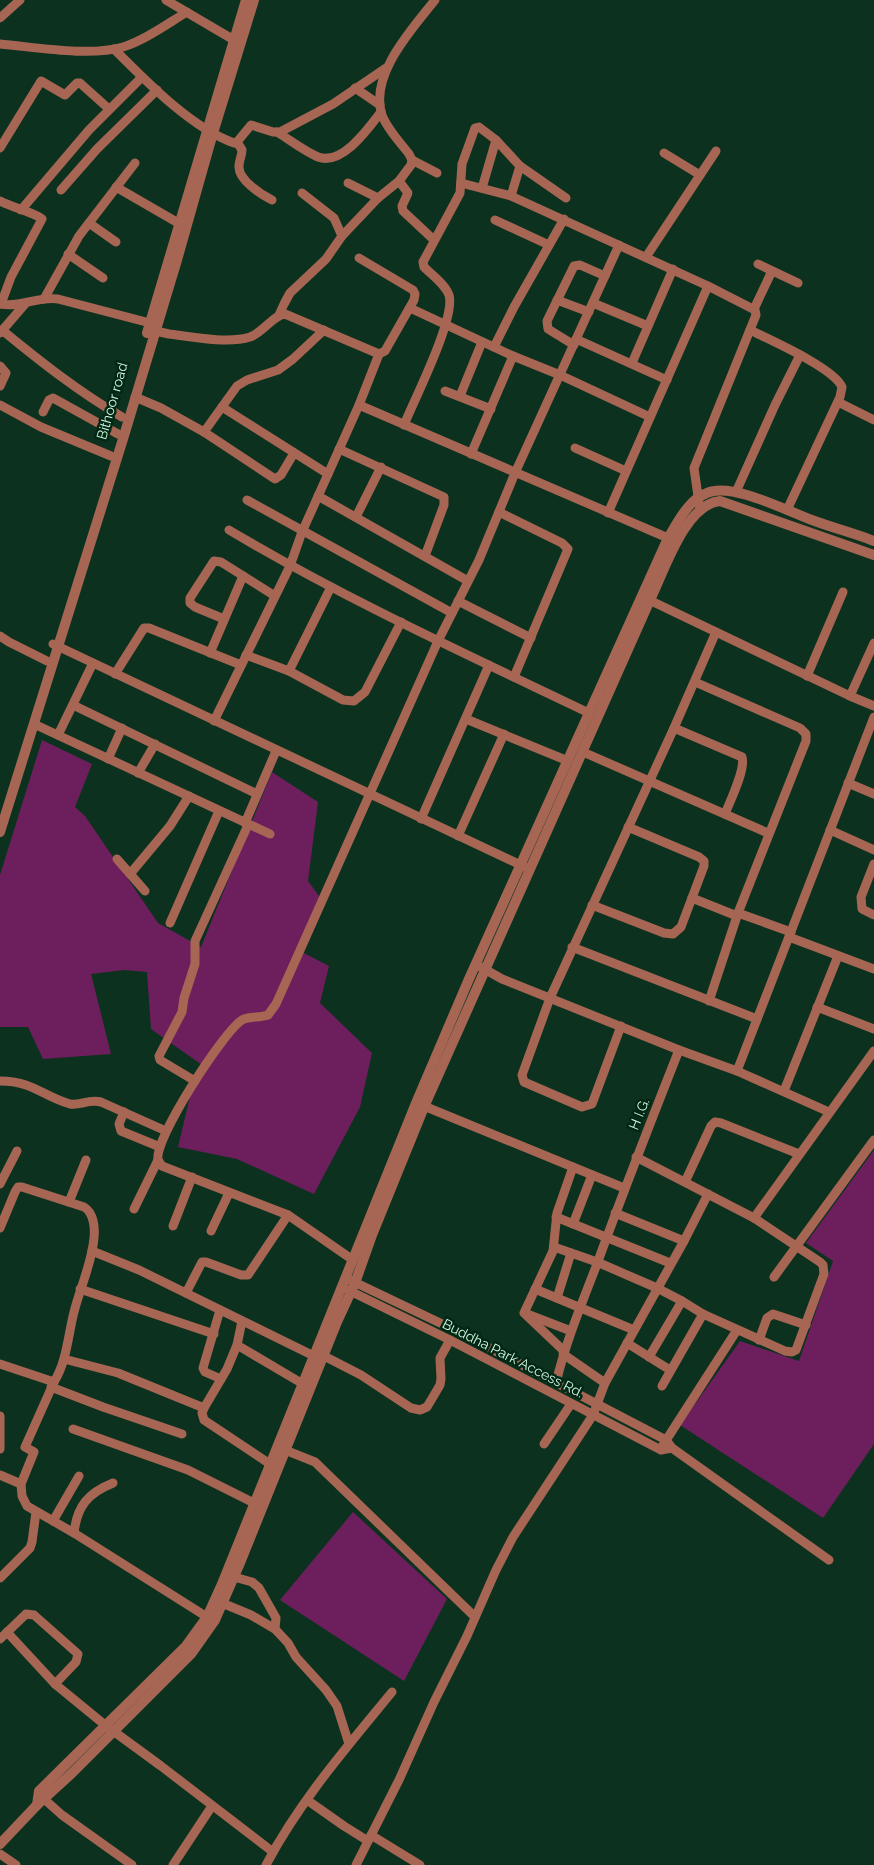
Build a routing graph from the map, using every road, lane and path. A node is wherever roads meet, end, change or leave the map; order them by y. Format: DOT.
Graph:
graph roads {
  1 [pos="20,0"];
  2 [pos="166,0"];
  3 [pos="246,0"];
  4 [pos="254,0"];
  5 [pos="435,0"];
  6 [pos="187,12"];
  7 [pos="0,18"];
  8 [pos="234,40"];
  9 [pos="0,44"];
  10 [pos="114,49"];
  11 [pos="386,68"];
  12 [pos="142,77"];
  13 [pos="355,88"];
  14 [pos="157,90"];
  15 [pos="381,108"];
  16 [pos="109,109"];
  17 [pos="209,132"];
  18 [pos="277,132"];
  19 [pos="496,140"];
  20 [pos="237,142"];
  21 [pos="0,148"];
  22 [pos="716,151"];
  23 [pos="664,153"];
  24 [pos="412,160"];
  25 [pos="135,163"];
  26 [pos="520,166"];
  27 [pos="437,173"];
  28 [pos="700,175"];
  29 [pos="399,181"];
  30 [pos="348,183"];
  31 [pos="461,183"];
  32 [pos="116,187"];
  33 [pos="482,188"];
  34 [pos="61,190"];
  35 [pos="302,193"];
  36 [pos="511,196"];
  37 [pos="378,198"];
  38 [pos="566,198"];
  39 [pos="272,200"];
  40 [pos="0,201"];
  41 [pos="20,210"];
  42 [pos="564,219"];
  43 [pos="495,220"];
  44 [pos="89,223"];
  45 [pos="180,224"];
  46 [pos="342,236"];
  47 [pos="434,240"];
  48 [pos="116,242"];
  49 [pos="549,245"];
  50 [pos="619,245"];
  51 [pos="68,254"];
  52 [pos="646,257"];
  53 [pos="359,258"];
  54 [pos="758,264"];
  55 [pos="672,270"];
  56 [pos="772,271"];
  57 [pos="605,276"];
  58 [pos="103,278"];
  59 [pos="798,283"];
  60 [pos="708,286"];
  61 [pos="44,299"];
  62 [pos="557,300"];
  63 [pos="593,303"];
  64 [pos="1,304"];
  65 [pos="25,304"];
  66 [pos="410,308"];
  67 [pos="754,309"];
  68 [pos="588,312"];
  69 [pos="279,315"];
  70 [pos="153,325"];
  71 [pos="446,325"];
  72 [pos="648,326"];
  73 [pos="324,330"];
  74 [pos="750,330"];
  75 [pos="1,332"];
  76 [pos="482,342"];
  77 [pos="575,342"];
  78 [pos="494,347"];
  79 [pos="379,354"];
  80 [pos="800,355"];
  81 [pos="513,356"];
  82 [pos="632,363"];
  83 [pos="0,366"];
  84 [pos="560,375"];
  85 [pos="666,380"];
  86 [pos="0,386"];
  87 [pos="445,391"];
  88 [pos="460,396"];
  89 [pos="135,397"];
  90 [pos="92,399"];
  91 [pos="838,402"];
  92 [pos="0,405"];
  93 [pos="359,405"];
  94 [pos="222,407"];
  95 [pos="490,409"];
  96 [pos="43,412"];
  97 [pos="82,415"];
  98 [pos="122,417"];
  99 [pos="650,417"];
  100 [pos="874,420"];
  101 [pos="404,424"];
  102 [pos="204,432"];
  103 [pos="118,434"];
  104 [pos="575,448"];
  105 [pos="339,449"];
  106 [pos="294,453"];
  107 [pos="471,454"];
  108 [pos="111,456"];
  109 [pos="381,468"];
  110 [pos="626,471"];
  111 [pos="515,472"];
  112 [pos="328,474"];
  113 [pos="736,492"];
  114 [pos="318,496"];
  115 [pos="697,498"];
  116 [pos="246,500"];
  117 [pos="700,510"];
  118 [pos="787,510"];
  119 [pos="498,512"];
  120 [pos="608,512"];
  121 [pos="356,517"];
  122 [pos="229,530"];
  123 [pos="302,532"];
  124 [pos="668,538"];
  125 [pos="874,541"];
  126 [pos="874,555"];
  127 [pos="424,556"];
  128 [pos="290,566"];
  129 [pos="243,576"];
  130 [pos="468,581"];
  131 [pos="331,587"];
  132 [pos="843,592"];
  133 [pos="275,596"];
  134 [pos="646,598"];
  135 [pos="458,601"];
  136 [pos="452,613"];
  137 [pos="224,619"];
  138 [pos="401,622"];
  139 [pos="716,632"];
  140 [pos="0,636"];
  141 [pos="531,638"];
  142 [pos="438,641"];
  143 [pos="55,645"];
  144 [pos="873,647"];
  145 [pos="210,653"];
  146 [pos="246,655"];
  147 [pos="47,661"];
  148 [pos="92,663"];
  149 [pos="241,665"];
  150 [pos="489,665"];
  151 [pos="289,671"];
  152 [pos="115,674"];
  153 [pos="807,676"];
  154 [pos="514,677"];
  155 [pos="695,682"];
  156 [pos="850,696"];
  157 [pos="73,705"];
  158 [pos="874,706"];
  159 [pos="589,713"];
  160 [pos="874,717"];
  161 [pos="466,718"];
  162 [pos="214,721"];
  163 [pos="34,724"];
  164 [pos="122,728"];
  165 [pos="674,728"];
  166 [pos="504,734"];
  167 [pos="58,735"];
  168 [pos="155,744"];
  169 [pos="276,750"];
  170 [pos="583,752"];
  171 [pos="108,759"];
  172 [pos="568,761"];
  173 [pos="138,773"];
  174 [pos="650,781"];
  175 [pos="848,783"];
  176 [pos="257,794"];
  177 [pos="874,794"];
  178 [pos="370,795"];
  179 [pos="188,796"];
  180 [pos="0,809"];
  181 [pos="219,811"];
  182 [pos="725,814"];
  183 [pos="421,819"];
  184 [pos="246,824"];
  185 [pos="628,827"];
  186 [pos="830,830"];
  187 [pos="0,832"];
  188 [pos="768,833"];
  189 [pos="270,834"];
  190 [pos="458,836"];
  191 [pos="874,850"];
  192 [pos="116,859"];
  193 [pos="874,864"];
  194 [pos="525,868"];
  195 [pos="130,874"];
  196 [pos="145,891"];
  197 [pos="692,898"];
  198 [pos="592,904"];
  199 [pos="738,915"];
  200 [pos="874,915"];
  201 [pos="170,923"];
  202 [pos="790,935"];
  203 [pos="572,948"];
  204 [pos="838,956"];
  205 [pos="476,964"];
  206 [pos="874,969"];
  207 [pos="485,970"];
  208 [pos="550,998"];
  209 [pos="709,1001"];
  210 [pos="817,1007"];
  211 [pos="757,1019"];
  212 [pos="621,1026"];
  213 [pos="874,1029"];
  214 [pos="679,1050"];
  215 [pos="874,1051"];
  216 [pos="737,1071"];
  217 [pos="0,1081"];
  218 [pos="195,1081"];
  219 [pos="784,1091"];
  220 [pos="420,1105"];
  221 [pos="124,1112"];
  222 [pos="829,1112"];
  223 [pos="166,1131"];
  224 [pos="874,1140"];
  225 [pos="160,1147"];
  226 [pos="17,1151"];
  227 [pos="799,1154"];
  228 [pos="636,1157"];
  229 [pos="86,1160"];
  230 [pos="158,1160"];
  231 [pos="573,1167"];
  232 [pos="592,1175"];
  233 [pos="192,1177"];
  234 [pos="685,1182"];
  235 [pos="0,1184"];
  236 [pos="624,1188"];
  237 [pos="229,1193"];
  238 [pos="708,1194"];
  239 [pos="69,1202"];
  240 [pos="134,1209"];
  241 [pos="615,1213"];
  242 [pos="288,1215"];
  243 [pos="556,1217"];
  244 [pos="754,1218"];
  245 [pos="573,1224"];
  246 [pos="173,1226"];
  247 [pos="0,1228"];
  248 [pos="212,1231"];
  249 [pos="606,1238"];
  250 [pos="684,1241"];
  251 [pos="796,1246"];
  252 [pos="554,1247"];
  253 [pos="92,1251"];
  254 [pos="571,1253"];
  255 [pos="353,1260"];
  256 [pos="597,1262"];
  257 [pos="670,1264"];
  258 [pos="774,1277"];
  259 [pos="348,1285"];
  260 [pos="657,1288"];
  261 [pos="80,1289"];
  262 [pos="535,1289"];
  263 [pos="186,1293"];
  264 [pos="557,1298"];
  265 [pos="682,1300"];
  266 [pos="580,1307"];
  267 [pos="220,1310"];
  268 [pos="524,1313"];
  269 [pos="703,1314"];
  270 [pos="242,1321"];
  271 [pos="806,1325"];
  272 [pos="634,1330"];
  273 [pos="738,1330"];
  274 [pos="571,1331"];
  275 [pos="214,1334"];
  276 [pos="450,1340"];
  277 [pos="759,1340"];
  278 [pos="627,1343"];
  279 [pos="237,1345"];
  280 [pos="564,1353"];
  281 [pos="319,1356"];
  282 [pos="649,1357"];
  283 [pos="64,1359"];
  284 [pos="0,1364"];
  285 [pos="670,1370"];
  286 [pos="220,1379"];
  287 [pos="556,1382"];
  288 [pos="52,1384"];
  289 [pos="303,1384"];
  290 [pos="605,1384"];
  291 [pos="662,1386"];
  292 [pos="571,1404"];
  293 [pos="597,1405"];
  294 [pos="204,1408"];
  295 [pos="593,1415"];
  296 [pos="0,1416"];
  297 [pos="72,1429"];
  298 [pos="182,1434"];
  299 [pos="666,1440"];
  300 [pos="544,1444"];
  301 [pos="282,1448"];
  302 [pos="672,1448"];
  303 [pos="0,1449"];
  304 [pos="661,1450"];
  305 [pos="270,1464"];
  306 [pos="0,1475"];
  307 [pos="79,1476"];
  308 [pos="112,1483"];
  309 [pos="22,1484"];
  310 [pos="254,1503"];
  311 [pos="36,1512"];
  312 [pos="53,1521"];
  313 [pos="74,1533"];
  314 [pos="829,1560"];
  315 [pos="234,1577"];
  316 [pos="0,1578"];
  317 [pos="222,1603"];
  318 [pos="207,1617"];
  319 [pos="475,1617"];
  320 [pos="275,1629"];
  321 [pos="7,1632"];
  322 [pos="0,1639"];
  323 [pos="55,1684"];
  324 [pos="392,1692"];
  325 [pos="109,1728"];
  326 [pos="349,1744"];
  327 [pos="306,1800"];
  328 [pos="40,1802"];
  329 [pos="212,1806"];
  330 [pos="370,1838"];
  331 [pos="0,1844"];
  332 [pos="273,1852"];
  333 [pos="0,1854"];
  334 [pos="410,1862"];
  335 [pos="16,1865"];
  336 [pos="132,1865"];
  337 [pos="173,1865"];
  338 [pos="266,1865"];
  339 [pos="356,1865"];
  340 [pos="420,1865"];
  1 -- 7 [label="street"];
  2 -- 6 [label="street"];
  3 -- 8 [label="street, Bithoor road"];
  4 -- 17 [label="street"];
  5 -- 11 [label="street"];
  6 -- 8 [label="street"];
  6 -- 10 [label="street"];
  8 -- 17 [label="street, Bithoor road"];
  9 -- 10 [label="street"];
  10 -- 12 [label="street"];
  11 -- 13 [label="street"];
  11 -- 15 [label="street"];
  12 -- 14 [label="street"];
  12 -- 16 [label="street"];
  13 -- 15 [label="street"];
  13 -- 18 [label="street"];
  14 -- 17 [label="street"];
  14 -- 34 [label="street"];
  15 -- 18 [label="street"];
  15 -- 24 [label="street"];
  16 -- 21 [label="street"];
  16 -- 41 [label="street"];
  17 -- 20 [label="street"];
  17 -- 45 [label="street, Bithoor road"];
  17 -- 70 [label="street"];
  18 -- 20 [label="street"];
  19 -- 26 [label="street"];
  19 -- 31 [label="street"];
  19 -- 33 [label="street"];
  20 -- 39 [label="street"];
  22 -- 28 [label="street"];
  23 -- 28 [label="street"];
  24 -- 27 [label="street"];
  24 -- 29 [label="street"];
  25 -- 32 [label="street"];
  26 -- 36 [label="street"];
  26 -- 38 [label="street"];
  28 -- 52 [label="street"];
  29 -- 37 [label="street"];
  29 -- 47 [label="street"];
  30 -- 37 [label="street"];
  31 -- 33 [label="street"];
  31 -- 47 [label="street"];
  32 -- 44 [label="street"];
  32 -- 45 [label="street"];
  33 -- 36 [label="street"];
  35 -- 46 [label="street"];
  36 -- 42 [label="street"];
  37 -- 46 [label="street"];
  40 -- 41 [label="street"];
  41 -- 64 [label="street"];
  42 -- 49 [label="street"];
  42 -- 50 [label="street"];
  43 -- 49 [label="street"];
  44 -- 48 [label="street"];
  44 -- 51 [label="street"];
  45 -- 70 [label="street, Bithoor road"];
  46 -- 69 [label="street"];
  47 -- 71 [label="street"];
  49 -- 78 [label="street"];
  50 -- 52 [label="street"];
  50 -- 57 [label="street"];
  51 -- 58 [label="street"];
  51 -- 61 [label="street"];
  52 -- 55 [label="street"];
  53 -- 66 [label="street"];
  54 -- 56 [label="street"];
  55 -- 60 [label="street"];
  55 -- 72 [label="street"];
  56 -- 59 [label="street"];
  56 -- 67 [label="street"];
  57 -- 62 [label="street"];
  57 -- 63 [label="street"];
  60 -- 67 [label="street"];
  60 -- 85 [label="street"];
  61 -- 65 [label="street"];
  61 -- 70 [label="street"];
  62 -- 68 [label="street"];
  62 -- 77 [label="street"];
  63 -- 68 [label="street"];
  63 -- 72 [label="street"];
  64 -- 65 [label="street"];
  65 -- 75 [label="street"];
  66 -- 71 [label="street"];
  66 -- 79 [label="street"];
  67 -- 74 [label="street"];
  68 -- 77 [label="street"];
  69 -- 70 [label="street"];
  69 -- 73 [label="street"];
  70 -- 89 [label="street"];
  70 -- 98 [label="street, Bithoor road"];
  71 -- 76 [label="street"];
  71 -- 101 [label="street"];
  72 -- 82 [label="street"];
  73 -- 79 [label="street"];
  73 -- 94 [label="street"];
  74 -- 80 [label="street"];
  74 -- 115 [label="street"];
  75 -- 90 [label="street"];
  76 -- 78 [label="street"];
  76 -- 88 [label="street"];
  77 -- 82 [label="street"];
  77 -- 84 [label="street"];
  78 -- 81 [label="street"];
  79 -- 93 [label="street"];
  80 -- 91 [label="street"];
  80 -- 113 [label="street"];
  81 -- 84 [label="street"];
  81 -- 95 [label="street"];
  82 -- 85 [label="street"];
  83 -- 86 [label="street"];
  84 -- 99 [label="street"];
  84 -- 111 [label="street"];
  85 -- 99 [label="street"];
  87 -- 88 [label="street"];
  88 -- 95 [label="street"];
  89 -- 102 [label="street"];
  89 -- 143 [label="street"];
  90 -- 97 [label="street"];
  90 -- 98 [label="street"];
  91 -- 100 [label="street"];
  91 -- 118 [label="street"];
  92 -- 108 [label="street"];
  93 -- 101 [label="street"];
  93 -- 105 [label="street"];
  94 -- 102 [label="street"];
  94 -- 106 [label="street"];
  95 -- 107 [label="street"];
  96 -- 97 [label="street"];
  97 -- 103 [label="street"];
  98 -- 103 [label="street, Bithoor road"];
  99 -- 110 [label="street"];
  101 -- 107 [label="street"];
  102 -- 106 [label="street"];
  103 -- 108 [label="street, Bithoor road"];
  104 -- 110 [label="street"];
  105 -- 109 [label="street"];
  105 -- 112 [label="street"];
  106 -- 112 [label="street"];
  107 -- 111 [label="street"];
  108 -- 143 [label="street, Bithoor road"];
  109 -- 121 [label="street"];
  109 -- 127 [label="street"];
  110 -- 120 [label="street"];
  111 -- 119 [label="street"];
  111 -- 120 [label="street"];
  112 -- 114 [label="street"];
  113 -- 115 [label="street"];
  113 -- 118 [label="street"];
  114 -- 121 [label="street"];
  114 -- 123 [label="street"];
  115 -- 117 [label="street"];
  115 -- 124 [label="street"];
  116 -- 123 [label="street"];
  117 -- 126 [label="street"];
  117 -- 134 [label="street"];
  118 -- 125 [label="street"];
  119 -- 130 [label="street"];
  119 -- 141 [label="street"];
  120 -- 124 [label="street"];
  121 -- 127 [label="street"];
  122 -- 128 [label="street"];
  123 -- 128 [label="street"];
  123 -- 136 [label="street"];
  124 -- 134 [label="street"];
  127 -- 130 [label="street"];
  128 -- 131 [label="street"];
  128 -- 133 [label="street"];
  129 -- 133 [label="street"];
  129 -- 137 [label="street"];
  129 -- 137 [label="street"];
  130 -- 135 [label="street"];
  131 -- 138 [label="street"];
  131 -- 151 [label="street"];
  132 -- 153 [label="street"];
  133 -- 146 [label="street"];
  134 -- 139 [label="street"];
  134 -- 159 [label="street"];
  134 -- 170 [label="street"];
  135 -- 136 [label="street"];
  135 -- 141 [label="street"];
  136 -- 142 [label="street"];
  137 -- 145 [label="street"];
  138 -- 142 [label="street"];
  138 -- 151 [label="street"];
  139 -- 153 [label="street"];
  139 -- 155 [label="street"];
  140 -- 147 [label="street"];
  141 -- 154 [label="street"];
  142 -- 150 [label="street"];
  142 -- 178 [label="street"];
  143 -- 147 [label="street, Bithoor road"];
  143 -- 148 [label="street"];
  143 -- 163 [label="street"];
  144 -- 156 [label="street"];
  145 -- 149 [label="street"];
  145 -- 152 [label="street"];
  146 -- 149 [label="street"];
  146 -- 151 [label="street"];
  147 -- 180 [label="street, Bithoor road"];
  148 -- 152 [label="street"];
  148 -- 157 [label="street"];
  149 -- 162 [label="street"];
  150 -- 154 [label="street"];
  150 -- 161 [label="street"];
  152 -- 162 [label="street"];
  153 -- 156 [label="street"];
  154 -- 159 [label="street"];
  155 -- 165 [label="street"];
  155 -- 188 [label="street"];
  156 -- 158 [label="street"];
  157 -- 164 [label="street"];
  157 -- 167 [label="street"];
  159 -- 172 [label="street"];
  160 -- 175 [label="street"];
  161 -- 166 [label="street"];
  161 -- 183 [label="street"];
  162 -- 169 [label="street"];
  163 -- 167 [label="street"];
  163 -- 187 [label="street"];
  164 -- 168 [label="street"];
  164 -- 171 [label="street"];
  165 -- 174 [label="street"];
  165 -- 182 [label="street"];
  166 -- 172 [label="street"];
  166 -- 190 [label="street"];
  167 -- 171 [label="street"];
  168 -- 173 [label="street"];
  168 -- 176 [label="street"];
  169 -- 176 [label="street"];
  169 -- 178 [label="street"];
  170 -- 174 [label="street"];
  170 -- 194 [label="street"];
  171 -- 173 [label="street"];
  172 -- 194 [label="street"];
  173 -- 179 [label="street"];
  174 -- 182 [label="street"];
  174 -- 185 [label="street"];
  175 -- 177 [label="street"];
  175 -- 186 [label="street"];
  176 -- 184 [label="street"];
  178 -- 183 [label="street"];
  178 -- 218 [label="street"];
  179 -- 181 [label="street"];
  179 -- 195 [label="street"];
  181 -- 184 [label="street"];
  181 -- 201 [label="street"];
  182 -- 188 [label="street"];
  183 -- 190 [label="street"];
  184 -- 189 [label="street"];
  184 -- 218 [label="street"];
  185 -- 197 [label="street"];
  185 -- 198 [label="street"];
  186 -- 191 [label="street"];
  186 -- 202 [label="street"];
  188 -- 199 [label="street"];
  190 -- 194 [label="street"];
  192 -- 195 [label="street"];
  193 -- 200 [label="street"];
  194 -- 205 [label="street"];
  194 -- 207 [label="street"];
  195 -- 196 [label="street"];
  197 -- 198 [label="street"];
  197 -- 199 [label="street"];
  198 -- 203 [label="street"];
  199 -- 202 [label="street"];
  199 -- 209 [label="street"];
  202 -- 204 [label="street"];
  202 -- 211 [label="street"];
  203 -- 208 [label="street"];
  203 -- 209 [label="street"];
  204 -- 206 [label="street"];
  204 -- 210 [label="street"];
  205 -- 207 [label="street"];
  205 -- 220 [label="street"];
  207 -- 208 [label="street"];
  207 -- 220 [label="street"];
  208 -- 212 [label="street"];
  208 -- 212 [label="street"];
  209 -- 211 [label="street"];
  210 -- 213 [label="street"];
  210 -- 219 [label="street"];
  211 -- 216 [label="street"];
  212 -- 214 [label="street"];
  214 -- 216 [label="street"];
  214 -- 228 [label="street, H I.G."];
  215 -- 222 [label="street"];
  216 -- 219 [label="street"];
  217 -- 221 [label="street"];
  218 -- 223 [label="street"];
  219 -- 222 [label="street"];
  220 -- 231 [label="street"];
  220 -- 255 [label="street"];
  220 -- 259 [label="street"];
  221 -- 223 [label="street"];
  221 -- 225 [label="street"];
  222 -- 227 [label="street"];
  223 -- 225 [label="street"];
  224 -- 251 [label="street"];
  225 -- 230 [label="street"];
  226 -- 235 [label="street"];
  227 -- 234 [label="street"];
  227 -- 244 [label="street"];
  228 -- 234 [label="street"];
  228 -- 236 [label="street, H I.G."];
  229 -- 239 [label="street"];
  230 -- 233 [label="street"];
  230 -- 240 [label="street"];
  231 -- 232 [label="street"];
  231 -- 243 [label="street"];
  232 -- 236 [label="street"];
  232 -- 245 [label="street"];
  233 -- 237 [label="street"];
  233 -- 246 [label="street"];
  234 -- 238 [label="street"];
  236 -- 241 [label="street, H I.G."];
  237 -- 242 [label="street"];
  237 -- 248 [label="street"];
  238 -- 244 [label="street"];
  238 -- 250 [label="street"];
  239 -- 247 [label="street"];
  239 -- 253 [label="street"];
  241 -- 249 [label="street, H I.G."];
  241 -- 250 [label="street"];
  242 -- 255 [label="street"];
  242 -- 263 [label="street"];
  243 -- 245 [label="street"];
  243 -- 252 [label="street"];
  244 -- 251 [label="street"];
  245 -- 249 [label="street"];
  249 -- 256 [label="street, H I.G."];
  249 -- 257 [label="street"];
  250 -- 257 [label="street"];
  251 -- 258 [label="street"];
  251 -- 271 [label="street"];
  252 -- 254 [label="street"];
  252 -- 262 [label="street"];
  253 -- 261 [label="street"];
  253 -- 263 [label="street"];
  254 -- 256 [label="street"];
  254 -- 264 [label="street"];
  255 -- 259 [label="street"];
  256 -- 260 [label="street"];
  256 -- 266 [label="street, H I.G."];
  257 -- 260 [label="street"];
  259 -- 276 [label="street, Buddha Park Access Rd."];
  259 -- 281 [label="street"];
  259 -- 287 [label="street, Buddha Park Access Rd."];
  260 -- 265 [label="street"];
  260 -- 272 [label="street"];
  261 -- 275 [label="street"];
  261 -- 283 [label="street"];
  262 -- 264 [label="street"];
  262 -- 268 [label="street"];
  263 -- 267 [label="street"];
  264 -- 266 [label="street"];
  265 -- 269 [label="street"];
  265 -- 282 [label="street"];
  266 -- 272 [label="street"];
  266 -- 274 [label="street, H I.G."];
  267 -- 270 [label="street"];
  267 -- 275 [label="street"];
  268 -- 274 [label="street"];
  268 -- 280 [label="street"];
  269 -- 273 [label="street"];
  269 -- 285 [label="street"];
  270 -- 279 [label="street"];
  270 -- 281 [label="street"];
  271 -- 277 [label="street"];
  271 -- 277 [label="street"];
  272 -- 278 [label="street"];
  273 -- 277 [label="street"];
  273 -- 299 [label="street"];
  274 -- 280 [label="street, H I.G."];
  275 -- 286 [label="street"];
  276 -- 281 [label="street"];
  276 -- 292 [label="street, Buddha Park Access Rd."];
  278 -- 282 [label="street"];
  278 -- 290 [label="street"];
  279 -- 286 [label="street"];
  279 -- 289 [label="street"];
  280 -- 287 [label="street, H I.G."];
  280 -- 290 [label="street"];
  281 -- 289 [label="street"];
  281 -- 301 [label="street"];
  282 -- 285 [label="street"];
  283 -- 288 [label="street"];
  283 -- 294 [label="street"];
  284 -- 288 [label="street"];
  285 -- 291 [label="street"];
  286 -- 294 [label="street"];
  287 -- 293 [label="street, Buddha Park Access Rd."];
  288 -- 298 [label="street"];
  288 -- 309 [label="street"];
  289 -- 301 [label="street"];
  290 -- 293 [label="street"];
  292 -- 295 [label="street, Buddha Park Access Rd."];
  292 -- 300 [label="street"];
  293 -- 295 [label="street"];
  293 -- 299 [label="street, Buddha Park Access Rd."];
  294 -- 305 [label="street"];
  295 -- 304 [label="street, Buddha Park Access Rd."];
  295 -- 319 [label="street"];
  296 -- 303 [label="street"];
  297 -- 310 [label="street"];
  299 -- 302 [label="street, Buddha Park Access Rd."];
  299 -- 304 [label="street"];
  301 -- 305 [label="street"];
  301 -- 315 [label="street"];
  301 -- 319 [label="street"];
  302 -- 304 [label="street"];
  302 -- 314 [label="street, Buddha Park Access Rd."];
  305 -- 310 [label="street"];
  306 -- 309 [label="street"];
  307 -- 312 [label="street"];
  308 -- 313 [label="street"];
  309 -- 311 [label="street"];
  310 -- 318 [label="street"];
  311 -- 312 [label="street"];
  311 -- 316 [label="street"];
  312 -- 313 [label="street"];
  313 -- 318 [label="street"];
  315 -- 317 [label="street"];
  315 -- 320 [label="street"];
  317 -- 320 [label="street"];
  317 -- 325 [label="street"];
  318 -- 325 [label="street"];
  319 -- 330 [label="street"];
  320 -- 326 [label="street"];
  321 -- 322 [label="street"];
  321 -- 323 [label="street"];
  321 -- 323 [label="street"];
  323 -- 325 [label="street"];
  324 -- 326 [label="street"];
  325 -- 328 [label="street"];
  325 -- 329 [label="street"];
  326 -- 327 [label="street"];
  327 -- 330 [label="street"];
  327 -- 332 [label="street"];
  328 -- 331 [label="street"];
  328 -- 336 [label="street"];
  329 -- 332 [label="street"];
  329 -- 337 [label="street"];
  330 -- 334 [label="street"];
  330 -- 339 [label="street"];
  332 -- 338 [label="street"];
  333 -- 335 [label="street"];
  334 -- 340 [label="street"];
}
